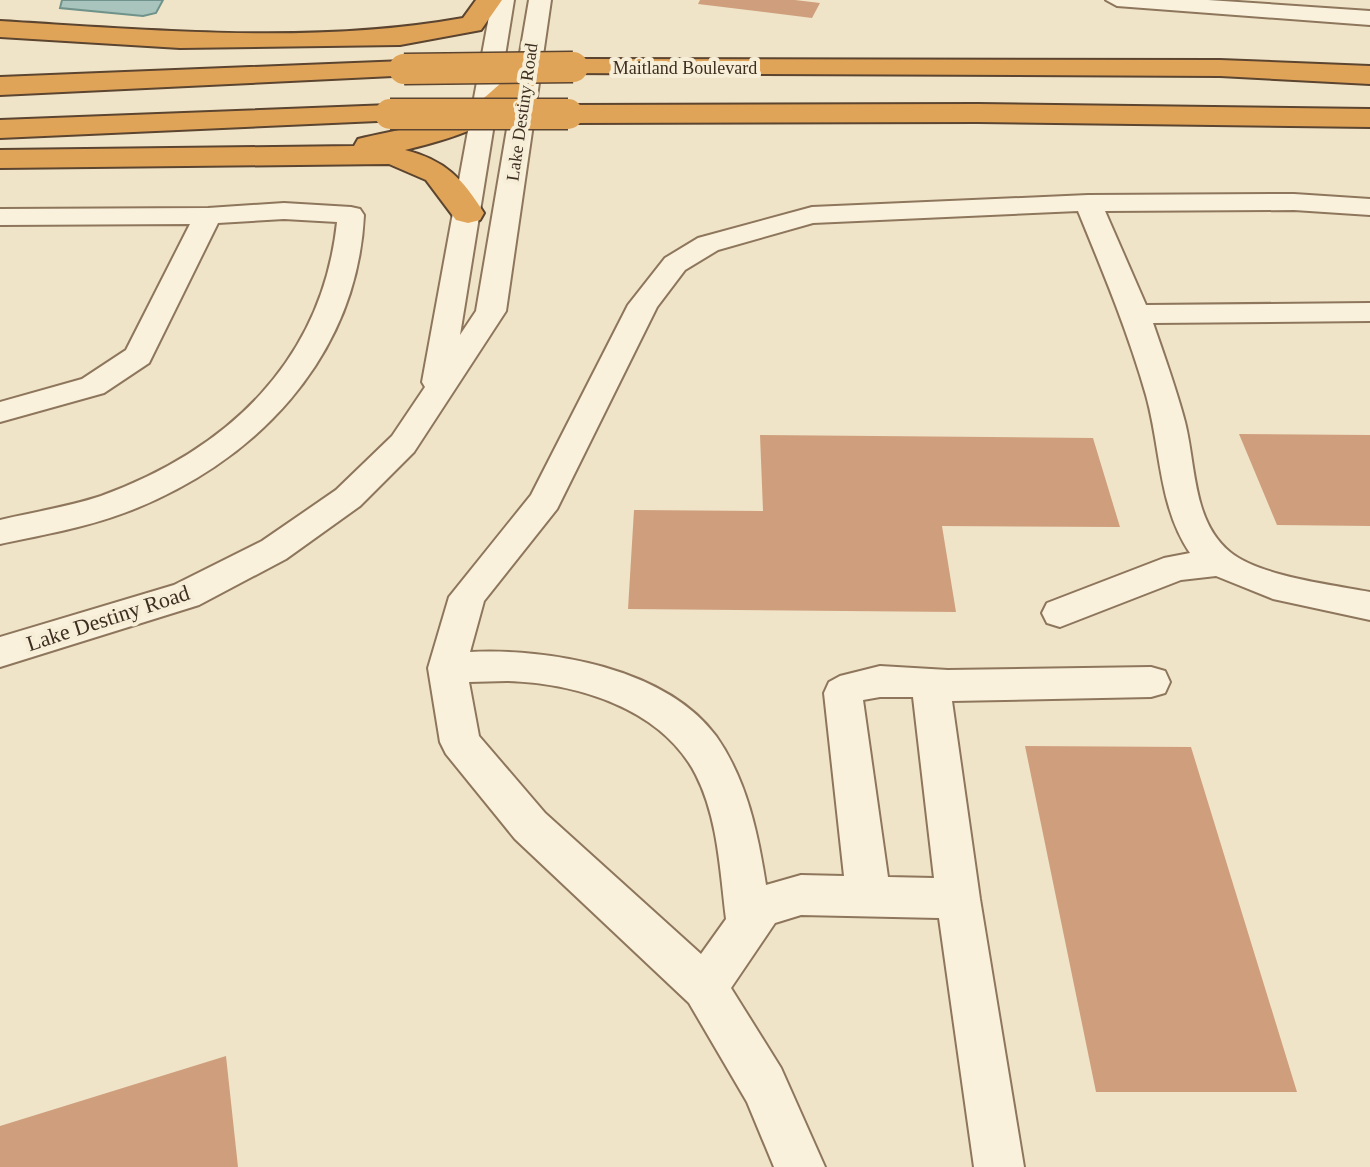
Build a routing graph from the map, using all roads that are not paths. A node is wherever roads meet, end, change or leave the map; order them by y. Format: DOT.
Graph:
graph roads {
  1 [pos="489,0"];
  2 [pos="503,0"];
  3 [pos="540,0"];
  4 [pos="1117,0"];
  5 [pos="1370,18"];
  6 [pos="0,29"];
  7 [pos="401,37"];
  8 [pos="0,55"];
  9 [pos="404,69"];
  10 [pos="1370,73"];
  11 [pos="0,86"];
  12 [pos="505,96"];
  13 [pos="978,113"];
  14 [pos="1370,118"];
  15 [pos="0,129"];
  16 [pos="1370,134"];
  17 [pos="87,157"];
  18 [pos="0,159"];
  19 [pos="1088,203"];
  20 [pos="1370,207"];
  21 [pos="468,213"];
  22 [pos="208,216"];
  23 [pos="0,217"];
  24 [pos="1370,312"];
  25 [pos="1135,314"];
  26 [pos="434,399"];
  27 [pos="0,412"];
  28 [pos="0,532"];
  29 [pos="1219,563"];
  30 [pos="1370,606"];
  31 [pos="1060,613"];
  32 [pos="0,652"];
  33 [pos="447,668"];
  34 [pos="1151,682"];
  35 [pos="949,685"];
  36 [pos="868,895"];
  37 [pos="958,899"];
  38 [pos="749,923"];
  39 [pos="705,987"];
  40 [pos="800,1167"];
  41 [pos="999,1167"];
  1 -- 7 [label="highway"];
  2 -- 12 [label="street, Lake Destiny Road"];
  3 -- 12 [label="street, Lake Destiny Road"];
  4 -- 5 [label="street"];
  6 -- 7 [label="highway"];
  7 -- 12 [label="highway"];
  8 -- 9 [label="highway"];
  9 -- 10 [label="highway, Maitland Boulevard, bridge"];
  9 -- 11 [label="highway, Maitland Boulevard"];
  12 -- 17 [label="highway"];
  12 -- 21 [label="street, Lake Destiny Road"];
  12 -- 26 [label="street, Lake Destiny Road"];
  13 -- 14 [label="highway"];
  13 -- 15 [label="highway, bridge"];
  13 -- 16 [label="highway"];
  17 -- 18 [label="highway"];
  17 -- 21 [label="highway"];
  19 -- 20 [label="street"];
  19 -- 25 [label="street"];
  19 -- 33 [label="street"];
  21 -- 26 [label="street, Lake Destiny Road"];
  22 -- 23 [label="street"];
  22 -- 27 [label="street"];
  22 -- 28 [label="street"];
  24 -- 25 [label="street"];
  25 -- 29 [label="street"];
  26 -- 32 [label="street, Lake Destiny Road"];
  29 -- 30 [label="street"];
  29 -- 31 [label="street"];
  33 -- 38 [label="street"];
  33 -- 39 [label="street"];
  34 -- 35 [label="street"];
  35 -- 36 [label="street"];
  35 -- 37 [label="street"];
  36 -- 37 [label="street"];
  36 -- 38 [label="street"];
  37 -- 41 [label="street"];
  38 -- 39 [label="street"];
  39 -- 40 [label="street"];
}
